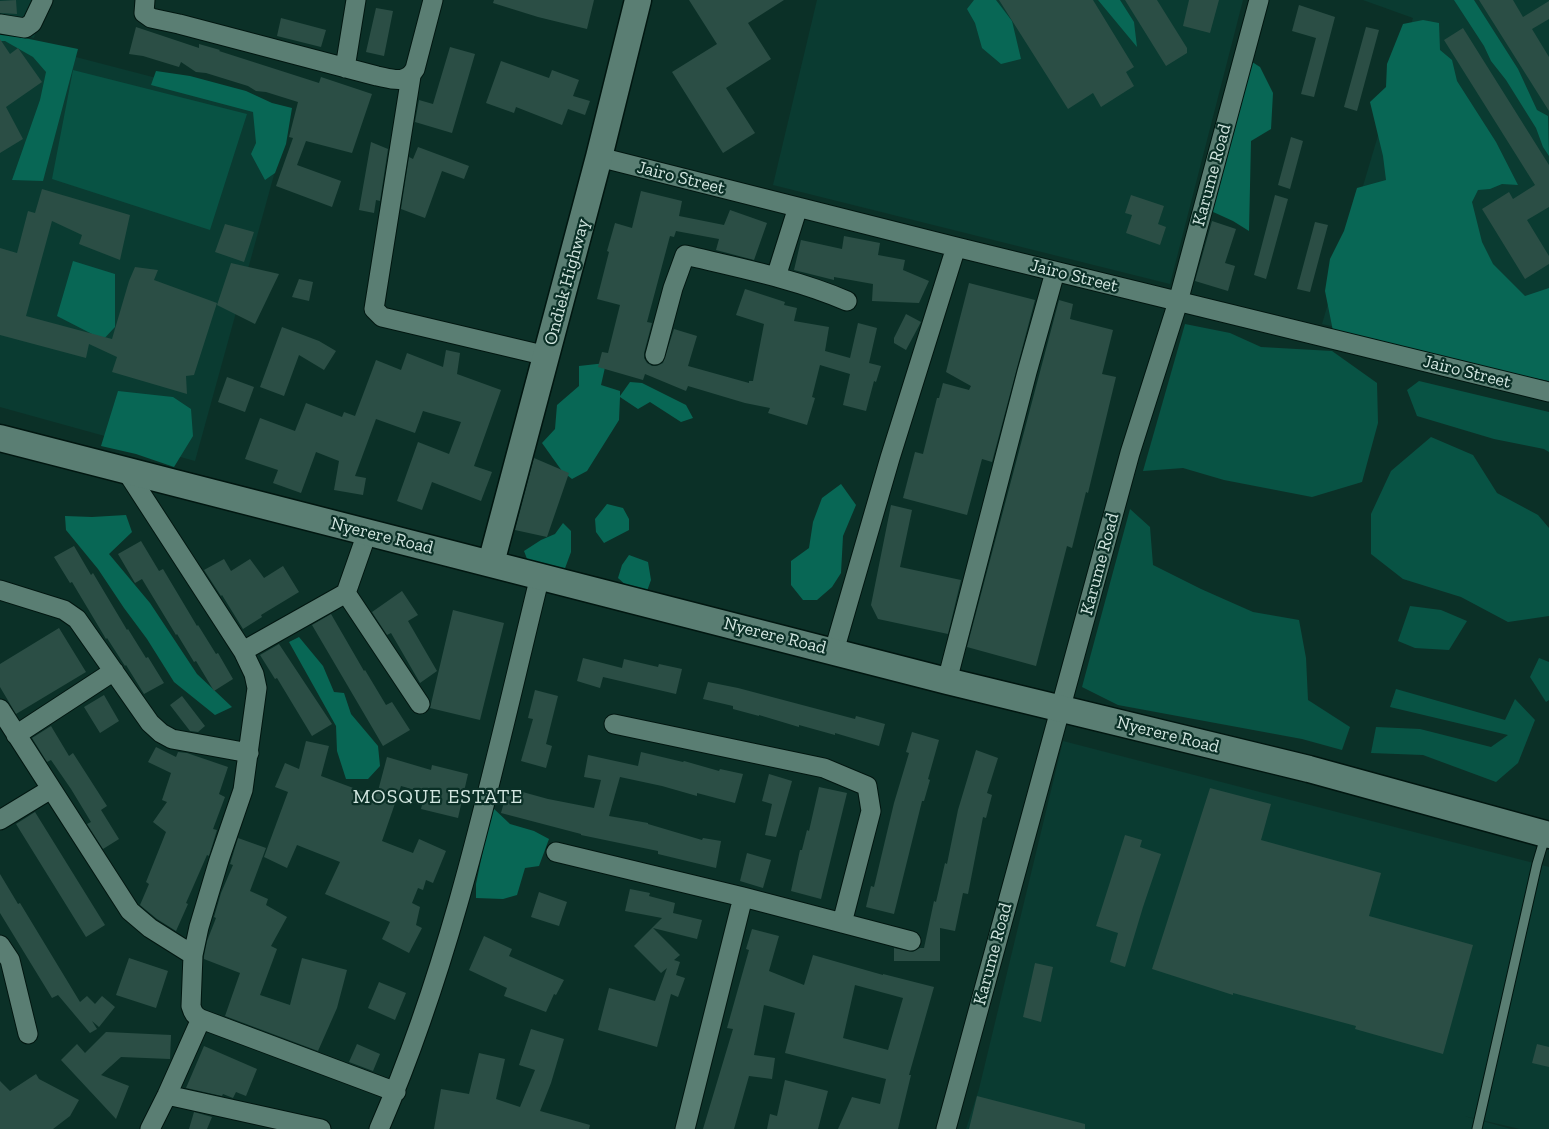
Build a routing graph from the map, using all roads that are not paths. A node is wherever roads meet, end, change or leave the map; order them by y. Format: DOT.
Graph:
graph roads {
  1 [pos="42,0"];
  2 [pos="145,0"];
  3 [pos="356,0"];
  4 [pos="433,0"];
  5 [pos="638,0"];
  6 [pos="1259,0"];
  7 [pos="0,24"];
  8 [pos="345,68"];
  9 [pos="411,76"];
  10 [pos="599,157"];
  11 [pos="798,207"];
  12 [pos="956,248"];
  13 [pos="1055,272"];
  14 [pos="776,277"];
  15 [pos="847,301"];
  16 [pos="1178,302"];
  17 [pos="655,355"];
  18 [pos="547,356"];
  19 [pos="1549,392"];
  20 [pos="0,438"];
  21 [pos="125,469"];
  22 [pos="367,533"];
  23 [pos="491,563"];
  24 [pos="540,576"];
  25 [pos="0,590"];
  26 [pos="346,593"];
  27 [pos="243,651"];
  28 [pos="834,652"];
  29 [pos="114,671"];
  30 [pos="947,681"];
  31 [pos="420,704"];
  32 [pos="1061,709"];
  33 [pos="0,710"];
  34 [pos="614,724"];
  35 [pos="16,735"];
  36 [pos="248,753"];
  37 [pos="51,788"];
  38 [pos="0,820"];
  39 [pos="1547,835"];
  40 [pos="556,852"];
  41 [pos="743,897"];
  42 [pos="842,923"];
  43 [pos="911,941"];
  44 [pos="0,944"];
  45 [pos="193,955"];
  46 [pos="201,1019"];
  47 [pos="28,1034"];
  48 [pos="396,1092"];
  49 [pos="167,1095"];
  50 [pos="150,1129"];
  51 [pos="321,1129"];
  52 [pos="380,1129"];
  53 [pos="685,1129"];
  54 [pos="946,1129"];
  55 [pos="1477,1129"];
  1 -- 7 [label="street"];
  2 -- 8 [label="street"];
  3 -- 8 [label="street"];
  4 -- 9 [label="street"];
  5 -- 10 [label="main road, Ondiek Highway"];
  6 -- 16 [label="street, Karume Road"];
  8 -- 9 [label="street"];
  9 -- 18 [label="street"];
  10 -- 11 [label="street, Jairo Street"];
  10 -- 18 [label="main road, Ondiek Highway"];
  11 -- 12 [label="street, Jairo Street"];
  11 -- 14 [label="street"];
  12 -- 13 [label="street, Jairo Street"];
  12 -- 28 [label="street"];
  13 -- 16 [label="street, Jairo Street"];
  13 -- 30 [label="street"];
  14 -- 15 [label="street"];
  14 -- 17 [label="street"];
  16 -- 19 [label="street, Jairo Street"];
  16 -- 32 [label="street, Karume Road"];
  18 -- 23 [label="main road, Ondiek Highway"];
  20 -- 21 [label="main road, Nyerere Road"];
  21 -- 22 [label="main road, Nyerere Road"];
  21 -- 27 [label="street"];
  22 -- 23 [label="main road, Nyerere Road"];
  22 -- 26 [label="street"];
  23 -- 24 [label="main road, Nyerere Road"];
  24 -- 28 [label="main road, Nyerere Road"];
  24 -- 48 [label="street"];
  25 -- 29 [label="street"];
  26 -- 27 [label="street"];
  26 -- 31 [label="street"];
  27 -- 36 [label="street"];
  28 -- 30 [label="main road, Nyerere Road"];
  29 -- 35 [label="street"];
  29 -- 36 [label="street"];
  30 -- 32 [label="main road, Nyerere Road"];
  32 -- 39 [label="main road, Nyerere Road"];
  32 -- 54 [label="street, Karume Road"];
  33 -- 35 [label="street"];
  34 -- 42 [label="street"];
  35 -- 37 [label="street"];
  36 -- 45 [label="street"];
  37 -- 38 [label="street"];
  37 -- 45 [label="street"];
  39 -- 55 [label="lane"];
  40 -- 41 [label="street"];
  41 -- 42 [label="street"];
  41 -- 53 [label="street"];
  42 -- 43 [label="street"];
  44 -- 47 [label="street"];
  45 -- 46 [label="street"];
  46 -- 48 [label="street"];
  46 -- 49 [label="street"];
  48 -- 52 [label="street"];
  49 -- 50 [label="street"];
  49 -- 51 [label="street"];
}
